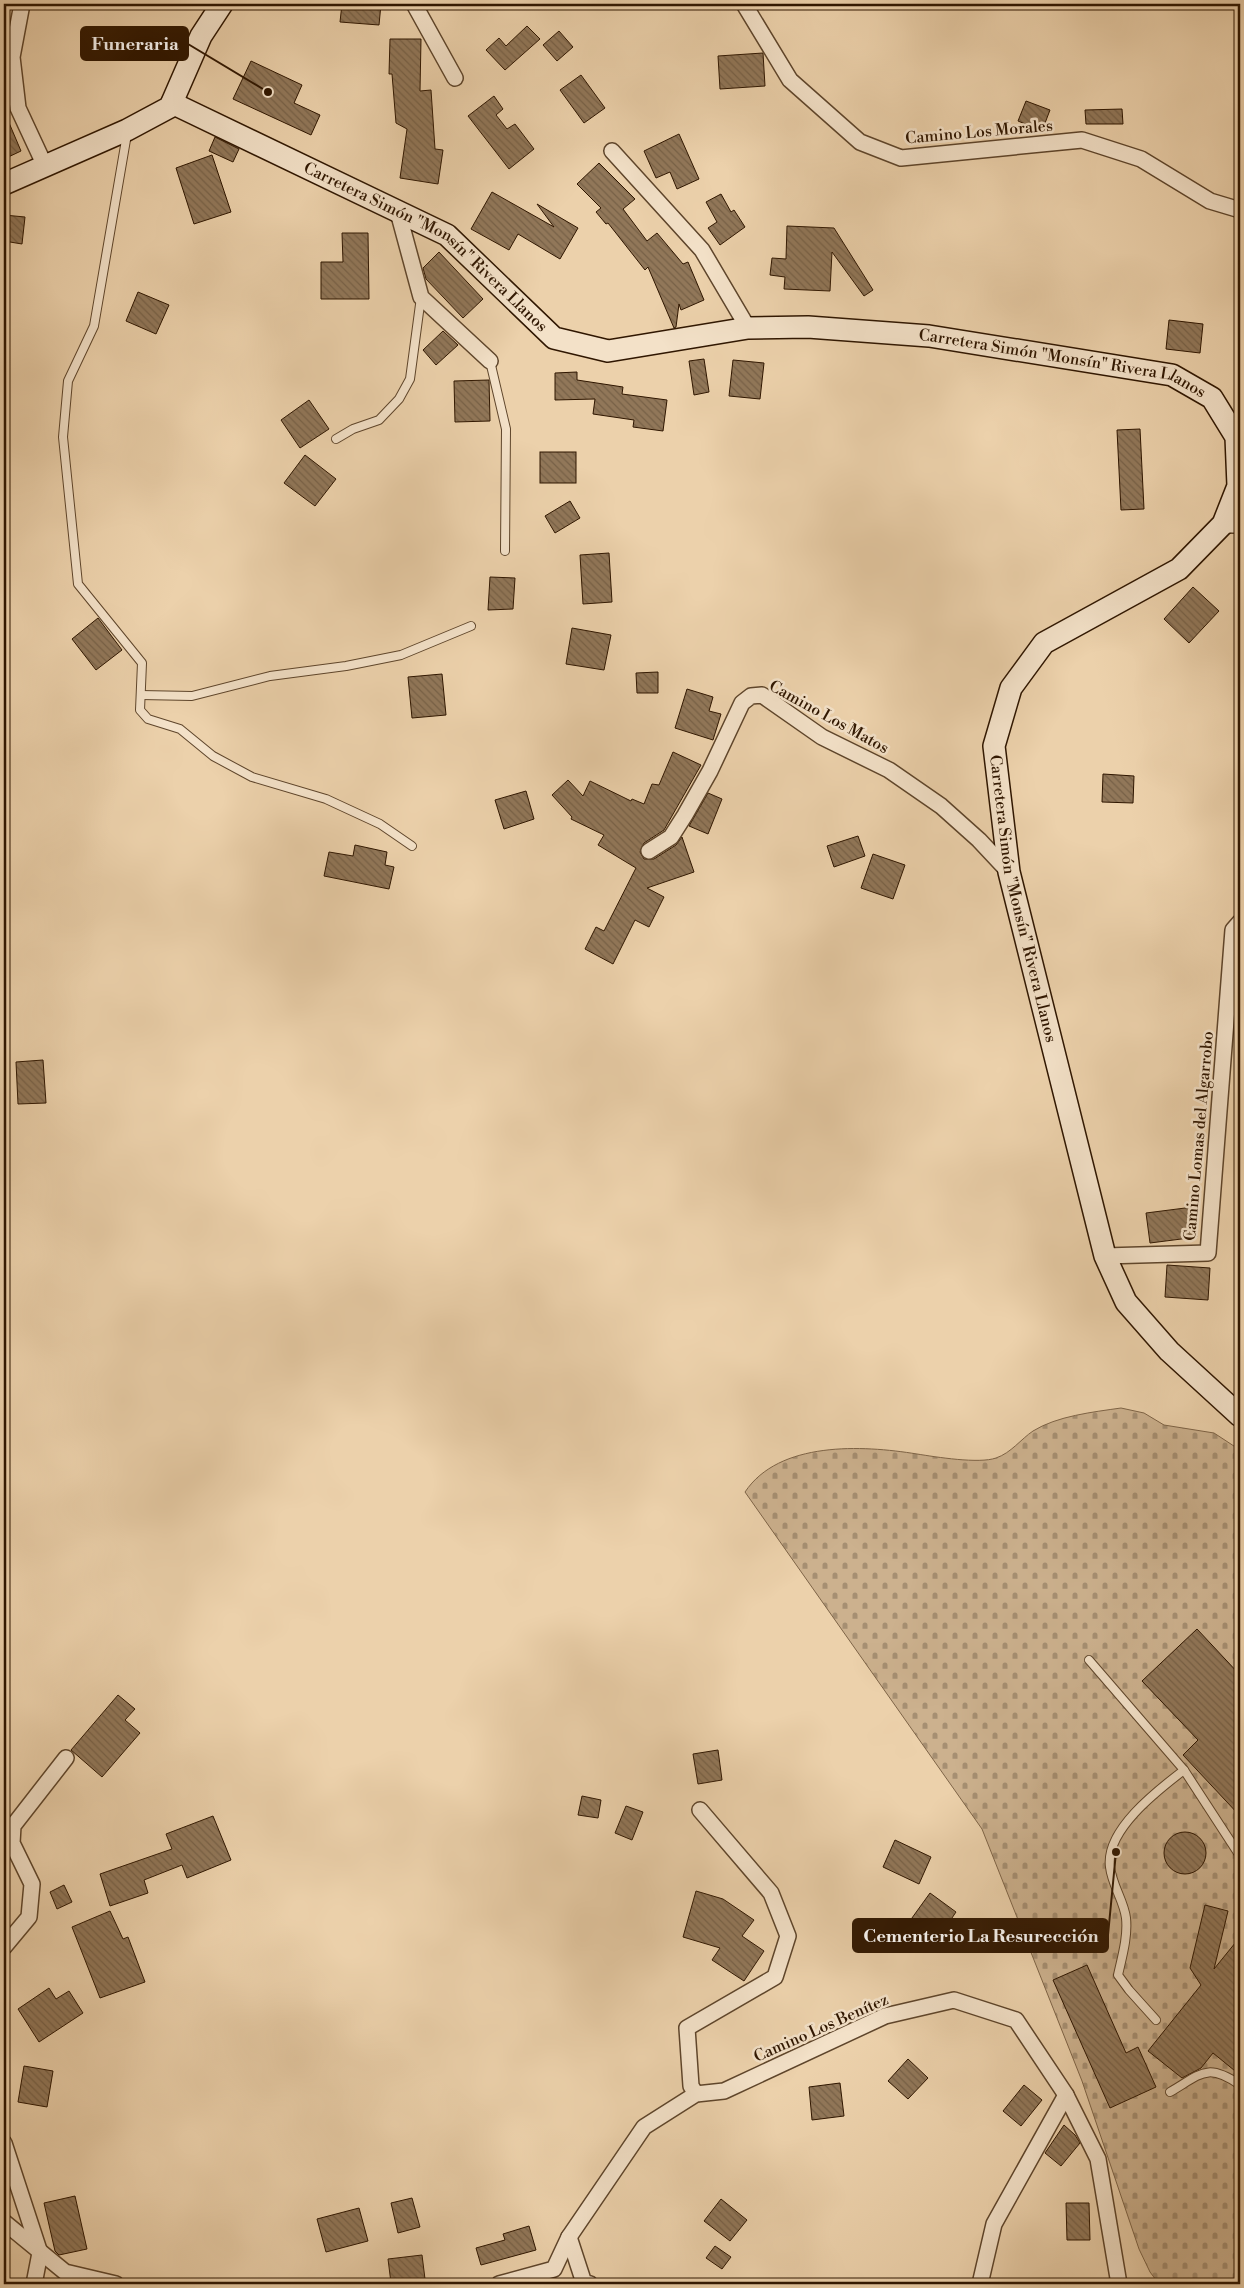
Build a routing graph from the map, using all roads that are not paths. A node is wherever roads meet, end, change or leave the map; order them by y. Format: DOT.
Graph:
graph roads {
  1 [pos="22,4"];
  2 [pos="222,4"];
  3 [pos="414,4"];
  4 [pos="744,4"];
  5 [pos="455,78"];
  6 [pos="172,103"];
  7 [pos="127,130"];
  8 [pos="612,150"];
  9 [pos="45,166"];
  10 [pos="4,184"];
  11 [pos="1240,210"];
  12 [pos="398,212"];
  13 [pos="421,297"];
  14 [pos="748,328"];
  15 [pos="490,361"];
  16 [pos="336,439"];
  17 [pos="1231,525"];
  18 [pos="505,552"];
  19 [pos="471,626"];
  20 [pos="140,696"];
  21 [pos="412,846"];
  22 [pos="649,850"];
  23 [pos="1009,872"];
  24 [pos="1240,922"];
  25 [pos="1104,1256"];
  26 [pos="1240,1416"];
  27 [pos="1089,1660"];
  28 [pos="66,1758"];
  29 [pos="1184,1770"];
  30 [pos="700,1810"];
  31 [pos="1240,1856"];
  32 [pos="4,1947"];
  33 [pos="1156,2020"];
  34 [pos="1240,2085"];
  35 [pos="1170,2092"];
  36 [pos="696,2094"];
  37 [pos="1066,2095"];
  38 [pos="4,2143"];
  39 [pos="4,2222"];
  40 [pos="569,2237"];
  41 [pos="40,2253"];
  42 [pos="554,2269"];
  43 [pos="34,2284"];
  44 [pos="116,2284"];
  45 [pos="498,2284"];
  46 [pos="554,2284"];
  47 [pos="590,2284"];
  48 [pos="980,2284"];
  49 [pos="1119,2284"];
  1 -- 9 [label="street"];
  2 -- 6 [label="street"];
  3 -- 5 [label="street"];
  4 -- 11 [label="street, Camino Los Morales"];
  6 -- 7 [label="street"];
  6 -- 12 [label="street, Carretera Simón \"Monsín\" Rivera Llanos"];
  7 -- 9 [label="street"];
  7 -- 20 [label="lane"];
  8 -- 14 [label="street"];
  9 -- 10 [label="street"];
  12 -- 13 [label="street"];
  12 -- 14 [label="street, Carretera Simón \"Monsín\" Rivera Llanos"];
  13 -- 15 [label="street"];
  13 -- 16 [label="lane"];
  14 -- 17 [label="street, Carretera Simón \"Monsín\" Rivera Llanos"];
  15 -- 18 [label="lane"];
  17 -- 23 [label="street, Carretera Simón \"Monsín\" Rivera Llanos"];
  19 -- 20 [label="lane"];
  20 -- 21 [label="lane"];
  22 -- 23 [label="street, Camino Los Matos"];
  23 -- 25 [label="street, Carretera Simón \"Monsín\" Rivera Llanos"];
  24 -- 25 [label="street, Camino Lomas del Algarrobo"];
  25 -- 26 [label="street, Carretera Simón \"Monsín\" Rivera Llanos"];
  27 -- 29 [label="lane"];
  28 -- 32 [label="street"];
  29 -- 31 [label="lane"];
  29 -- 33 [label="lane"];
  30 -- 36 [label="street"];
  34 -- 35 [label="lane"];
  36 -- 37 [label="street, Camino Los Benítez"];
  36 -- 40 [label="street, Camino Los Benítez"];
  37 -- 48 [label="street"];
  37 -- 49 [label="street, Camino Los Benítez"];
  38 -- 41 [label="street"];
  39 -- 41 [label="street"];
  40 -- 42 [label="street, Camino Los Benítez"];
  40 -- 47 [label="street"];
  41 -- 43 [label="street"];
  41 -- 44 [label="street"];
  42 -- 45 [label="street"];
  42 -- 46 [label="street"];
}
